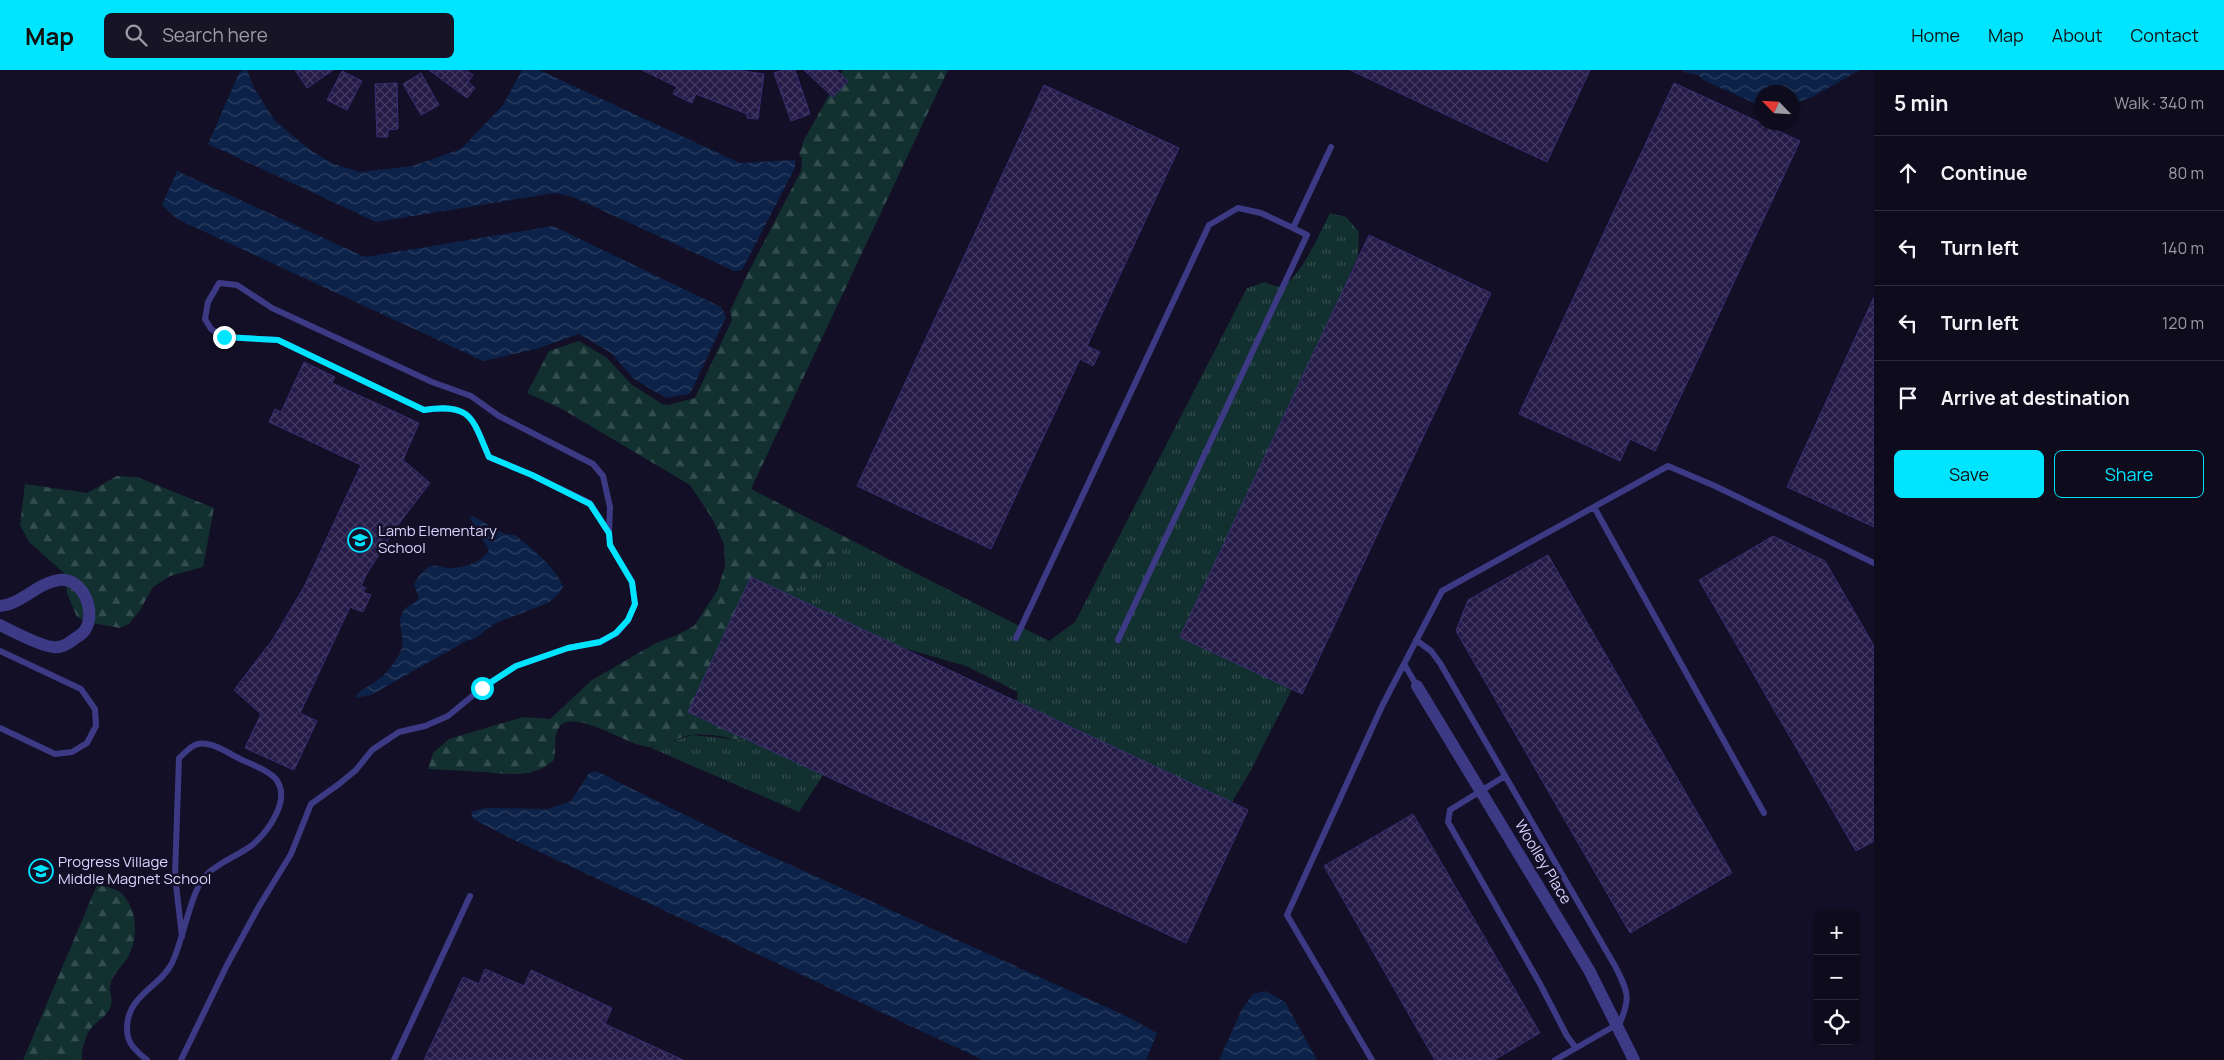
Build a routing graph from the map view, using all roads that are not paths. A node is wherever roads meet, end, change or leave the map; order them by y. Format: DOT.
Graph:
graph roads {
  1 [pos="1331,147"];
  2 [pos="1293,228"];
  3 [pos="1594,507"];
  4 [pos="609,533"];
  5 [pos="1874,563"];
  6 [pos="0,606"];
  7 [pos="0,625"];
  8 [pos="1016,638"];
  9 [pos="1118,640"];
  10 [pos="1416,640"];
  11 [pos="0,651"];
  12 [pos="1404,664"];
  13 [pos="1417,686"];
  14 [pos="0,728"];
  15 [pos="1505,776"];
  16 [pos="1480,790"];
  17 [pos="1764,813"];
  18 [pos="470,896"];
  19 [pos="182,937"];
  20 [pos="1617,1026"];
  21 [pos="1576,1048"];
  22 [pos="147,1060"];
  23 [pos="181,1060"];
  24 [pos="394,1060"];
  25 [pos="1372,1060"];
  26 [pos="1555,1060"];
  27 [pos="1634,1060"];
  1 -- 2 [label="lane"];
  2 -- 8 [label="lane"];
  2 -- 9 [label="lane"];
  3 -- 5 [label="lane"];
  3 -- 10 [label="lane"];
  3 -- 17 [label="lane"];
  4 -- 4 [label="lane"];
  4 -- 23 [label="lane"];
  6 -- 7 [label="street"];
  10 -- 12 [label="lane"];
  10 -- 15 [label="lane"];
  11 -- 14 [label="lane"];
  12 -- 13 [label="lane"];
  12 -- 25 [label="lane"];
  13 -- 16 [label="street, Woolley Place"];
  15 -- 16 [label="lane"];
  15 -- 20 [label="lane"];
  16 -- 20 [label="street, Woolley Place"];
  16 -- 21 [label="lane"];
  18 -- 24 [label="lane"];
  19 -- 19 [label="lane"];
  19 -- 22 [label="lane"];
  20 -- 21 [label="lane"];
  20 -- 27 [label="street, Woolley Place"];
  21 -- 26 [label="lane"];
}
